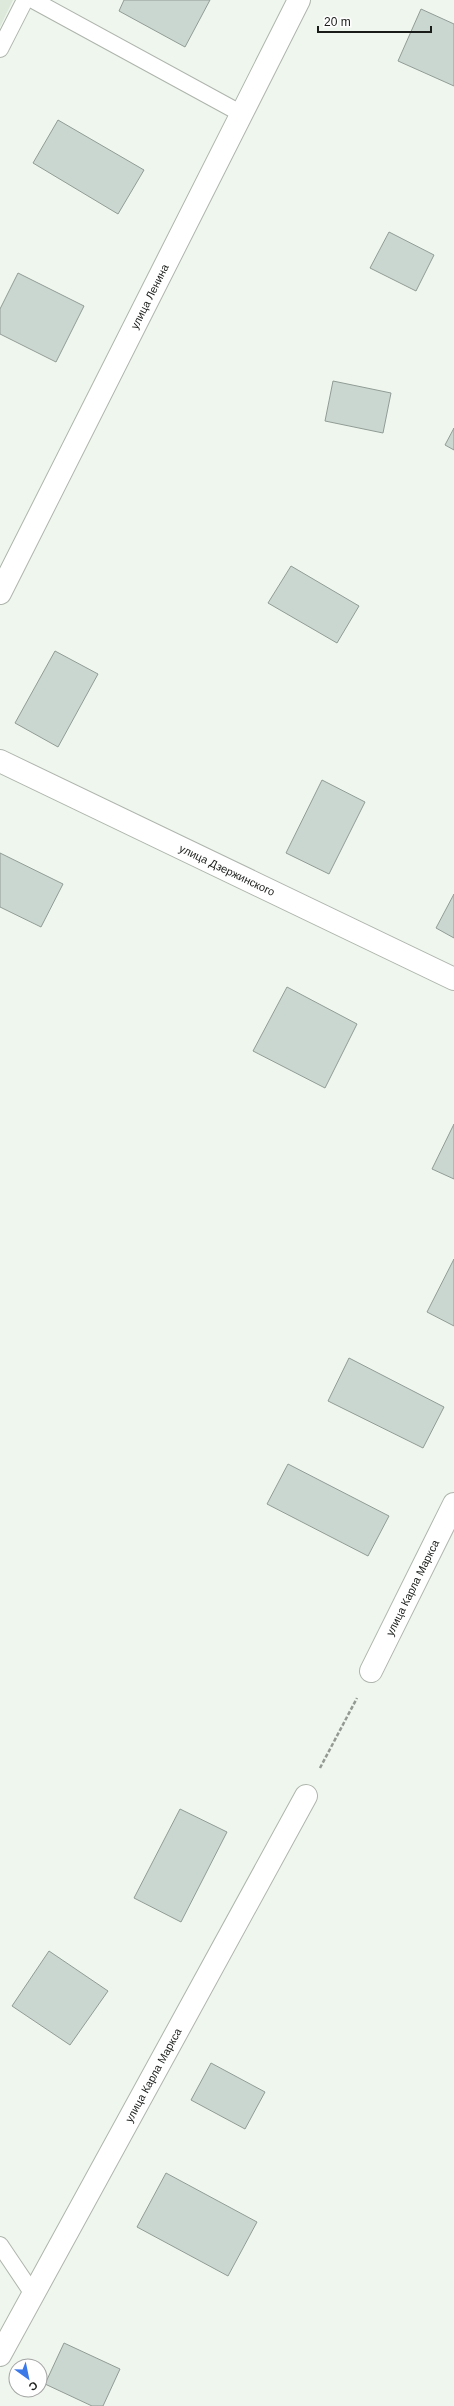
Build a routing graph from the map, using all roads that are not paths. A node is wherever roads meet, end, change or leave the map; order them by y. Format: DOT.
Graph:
graph roads {
  1 [pos="25,0"];
  2 [pos="33,0"];
  3 [pos="299,0"];
  4 [pos="0,49"];
  5 [pos="242,114"];
  6 [pos="0,593"];
  7 [pos="0,761"];
  8 [pos="454,979"];
  9 [pos="454,1504"];
  10 [pos="371,1671"];
  11 [pos="306,1796"];
  12 [pos="0,2245"];
  13 [pos="33,2294"];
  14 [pos="0,2356"];
  1 -- 4 [label="lane"];
  2 -- 5 [label="lane"];
  3 -- 5 [label="street, улица Ленина"];
  5 -- 6 [label="street, улица Ленина"];
  7 -- 8 [label="street, улица Дзержинского"];
  9 -- 10 [label="street, улица Карла Маркса"];
  11 -- 13 [label="street, улица Карла Маркса"];
  12 -- 13 [label="lane"];
  13 -- 14 [label="street, улица Карла Маркса"];
}
